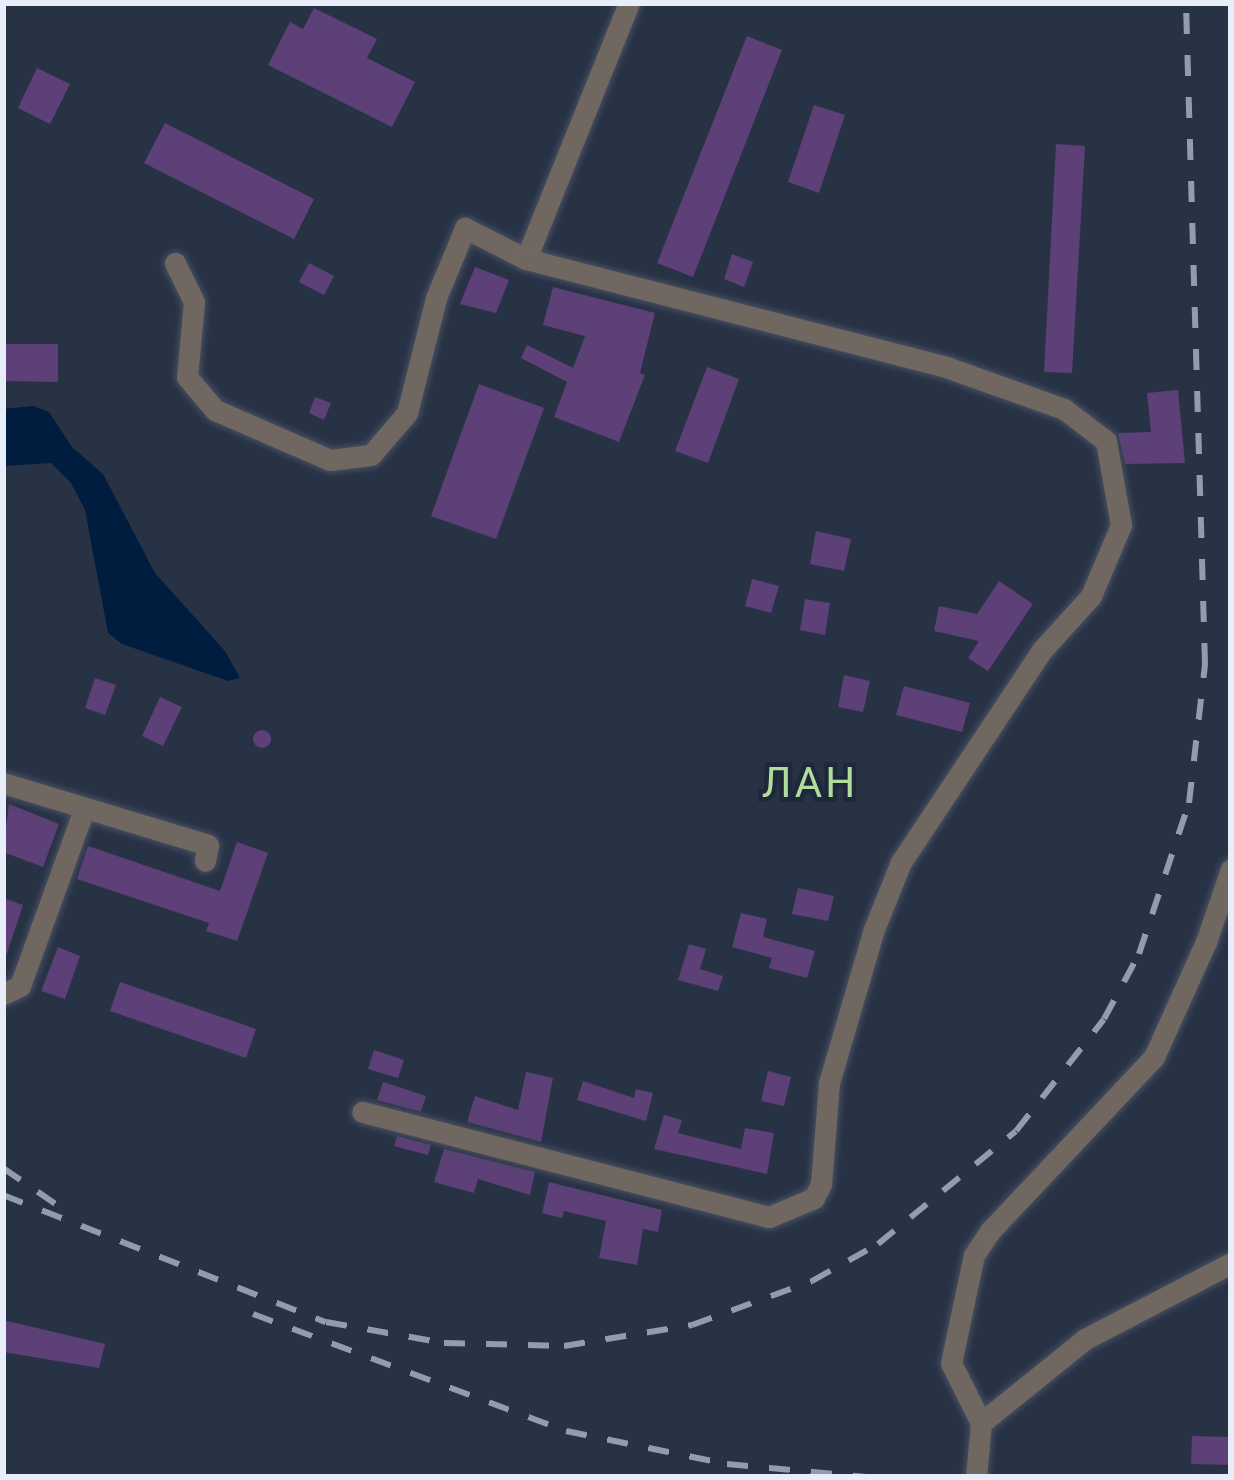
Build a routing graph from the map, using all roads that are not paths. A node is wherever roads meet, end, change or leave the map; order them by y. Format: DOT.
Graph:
graph roads {
  1 [pos="629,3"];
  2 [pos="526,259"];
  3 [pos="175,263"];
  4 [pos="3,784"];
  5 [pos="84,809"];
  6 [pos="205,861"];
  7 [pos="1231,869"];
  8 [pos="3,994"];
  9 [pos="362,1112"];
  10 [pos="1231,1263"];
  11 [pos="982,1423"];
  12 [pos="976,1477"];
  1 -- 2 [label="street"];
  2 -- 3 [label="street"];
  2 -- 9 [label="street"];
  4 -- 5 [label="street"];
  5 -- 6 [label="street"];
  5 -- 8 [label="street"];
  7 -- 11 [label="street"];
  10 -- 11 [label="street"];
  11 -- 12 [label="street"];
}
